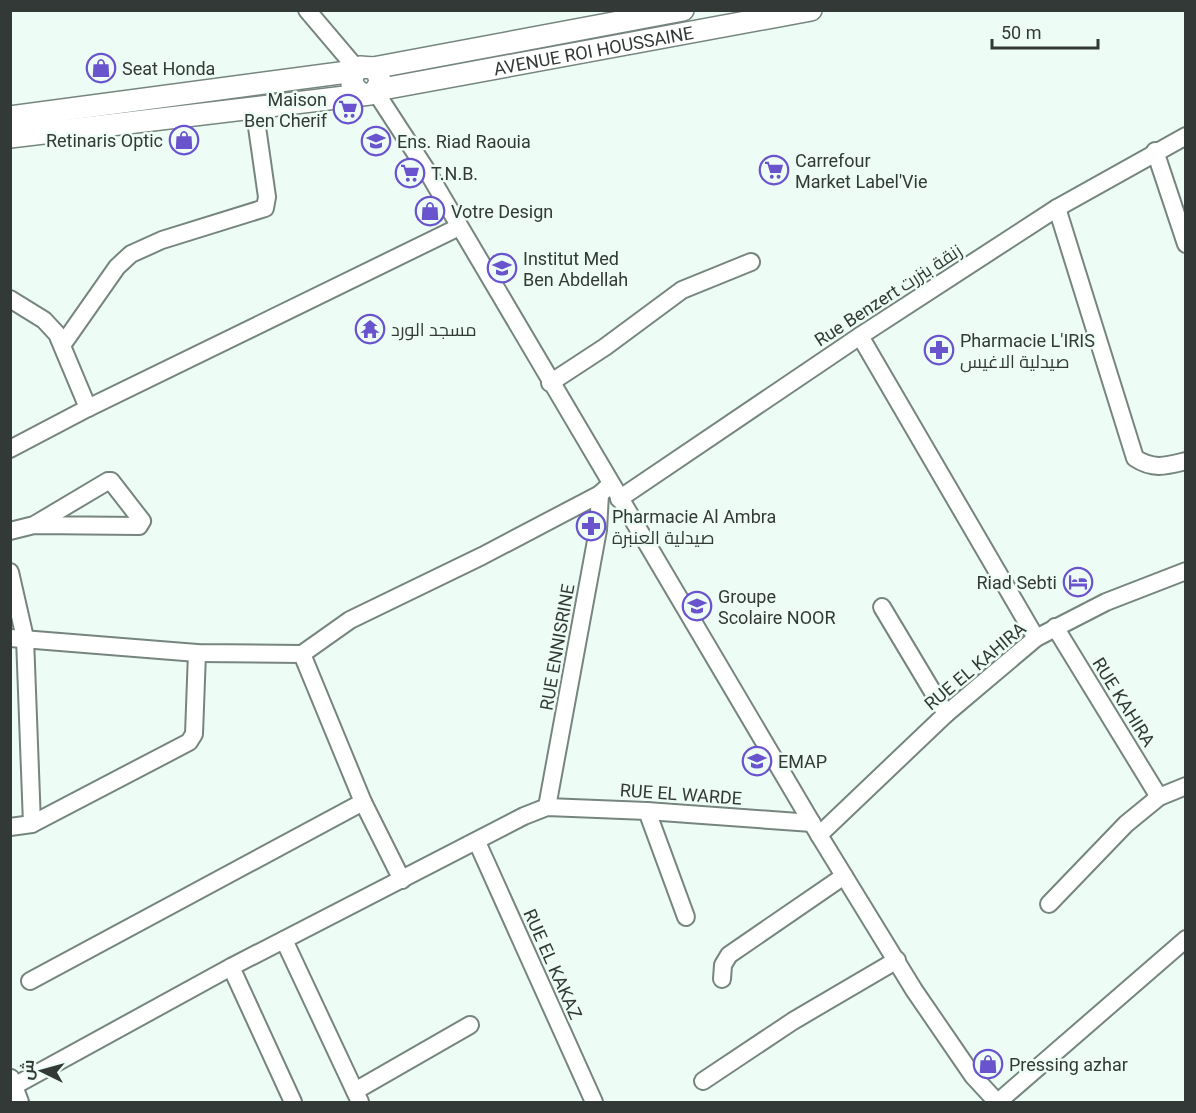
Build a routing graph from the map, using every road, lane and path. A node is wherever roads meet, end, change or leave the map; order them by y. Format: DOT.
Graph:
graph roads {
  1 [pos="683,10"];
  2 [pos="811,10"];
  3 [pos="307,11"];
  4 [pos="641,14"];
  5 [pos="362,69"];
  6 [pos="371,91"];
  7 [pos="254,106"];
  8 [pos="10,117"];
  9 [pos="1185,136"];
  10 [pos="10,137"];
  11 [pos="1155,151"];
  12 [pos="1057,208"];
  13 [pos="459,227"];
  14 [pos="1185,244"];
  15 [pos="751,262"];
  16 [pos="10,299"];
  17 [pos="860,336"];
  18 [pos="63,344"];
  19 [pos="550,383"];
  20 [pos="88,408"];
  21 [pos="10,449"];
  22 [pos="1185,461"];
  23 [pos="610,493"];
  24 [pos="34,525"];
  25 [pos="10,531"];
  26 [pos="1185,571"];
  27 [pos="10,572"];
  28 [pos="882,607"];
  29 [pos="1055,627"];
  30 [pos="18,638"];
  31 [pos="1036,638"];
  32 [pos="197,653"];
  33 [pos="302,654"];
  34 [pos="946,714"];
  35 [pos="1185,786"];
  36 [pos="1160,797"];
  37 [pos="363,802"];
  38 [pos="547,807"];
  39 [pos="647,811"];
  40 [pos="32,824"];
  41 [pos="10,827"];
  42 [pos="815,829"];
  43 [pos="477,842"];
  44 [pos="844,876"];
  45 [pos="402,880"];
  46 [pos="1049,904"];
  47 [pos="686,917"];
  48 [pos="284,940"];
  49 [pos="1184,944"];
  50 [pos="897,960"];
  51 [pos="231,967"];
  52 [pos="722,979"];
  53 [pos="30,981"];
  54 [pos="470,1025"];
  55 [pos="12,1081"];
  56 [pos="703,1081"];
  57 [pos="358,1097"];
  58 [pos="20,1102"];
  59 [pos="293,1102"];
  60 [pos="594,1102"];
  61 [pos="998,1102"];
  1 -- 4 [label="main road, AVENUE ROI HOUSSAINE"];
  2 -- 6 [label="main road, AVENUE ROI HOUSSAINE"];
  3 -- 5 [label="street"];
  4 -- 5 [label="main road, AVENUE ROI HOUSSAINE"];
  5 -- 6 [label="main road"];
  5 -- 8 [label="main road, AVENUE ROI HOUSSAINE"];
  6 -- 7 [label="main road, AVENUE ROI HOUSSAINE"];
  6 -- 13 [label="street"];
  7 -- 10 [label="main road, AVENUE ROI HOUSSAINE"];
  7 -- 18 [label="street"];
  9 -- 11 [label="street, Rue Benzert زنقة بنزرت"];
  11 -- 12 [label="street, Rue Benzert زنقة بنزرت"];
  11 -- 14 [label="street"];
  12 -- 17 [label="street, Rue Benzert زنقة بنزرت"];
  12 -- 22 [label="street"];
  13 -- 19 [label="street"];
  13 -- 20 [label="street"];
  15 -- 19 [label="street"];
  16 -- 18 [label="street"];
  17 -- 23 [label="street, Rue Benzert زنقة بنزرت"];
  17 -- 31 [label="street"];
  18 -- 20 [label="street"];
  19 -- 23 [label="street"];
  20 -- 21 [label="street"];
  23 -- 33 [label="street, Rue Benzert زنقة بنزرت"];
  23 -- 38 [label="street, RUE ENNISRINE"];
  23 -- 42 [label="street"];
  24 -- 24 [label="street"];
  24 -- 25 [label="street"];
  26 -- 29 [label="street, RUE EL KAHIRA"];
  27 -- 30 [label="street"];
  28 -- 34 [label="street"];
  29 -- 31 [label="street, RUE EL KAHIRA"];
  29 -- 36 [label="street, RUE KAHIRA"];
  30 -- 32 [label="street"];
  30 -- 40 [label="street"];
  31 -- 34 [label="street, RUE EL KAHIRA"];
  32 -- 33 [label="street"];
  32 -- 40 [label="street"];
  33 -- 37 [label="street"];
  34 -- 42 [label="street, RUE EL KAHIRA"];
  35 -- 36 [label="street"];
  36 -- 46 [label="street"];
  37 -- 45 [label="street"];
  37 -- 53 [label="street"];
  38 -- 39 [label="street, RUE EL WARDE"];
  38 -- 43 [label="street"];
  39 -- 42 [label="street, RUE EL WARDE"];
  39 -- 47 [label="street"];
  40 -- 41 [label="street"];
  42 -- 44 [label="street"];
  43 -- 45 [label="street"];
  43 -- 60 [label="street, RUE EL KAKAZ"];
  44 -- 50 [label="street"];
  44 -- 52 [label="street"];
  45 -- 48 [label="street"];
  48 -- 51 [label="street"];
  48 -- 57 [label="street"];
  49 -- 61 [label="street"];
  50 -- 56 [label="street"];
  50 -- 61 [label="street"];
  51 -- 55 [label="street"];
  51 -- 59 [label="street"];
  54 -- 57 [label="street"];
  55 -- 58 [label="street"];
}
